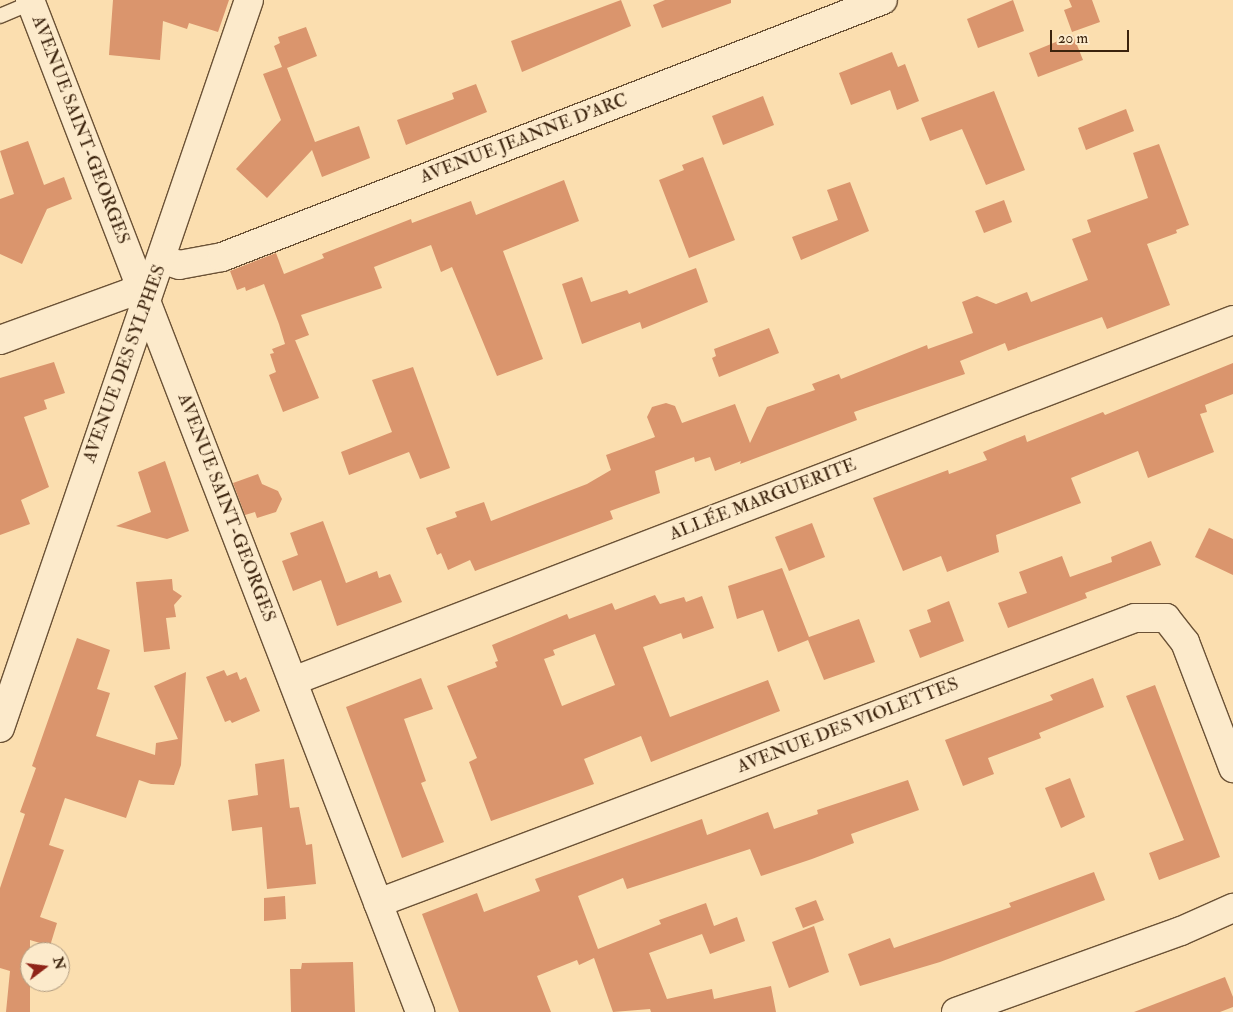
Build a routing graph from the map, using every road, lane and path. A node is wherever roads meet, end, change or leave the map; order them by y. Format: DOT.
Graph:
graph roads {
  1 [pos="249,0"];
  2 [pos="883,0"];
  3 [pos="31,2"];
  4 [pos="0,16"];
  5 [pos="163,260"];
  6 [pos="146,301"];
  7 [pos="1233,320"];
  8 [pos="0,340"];
  9 [pos="293,681"];
  10 [pos="0,728"];
  11 [pos="1233,768"];
  12 [pos="378,903"];
  13 [pos="1233,908"];
  14 [pos="420,1012"];
  15 [pos="956,1012"];
  1 -- 5 [label="street, AVENUE DES SYLPHES"];
  2 -- 5 [label="street, AVENUE JEANNE D'ARC"];
  3 -- 4 [label="lane, AVENUE SAINT-GEORGES"];
  3 -- 6 [label="street, AVENUE SAINT-GEORGES"];
  5 -- 6 [label="street, AVENUE DES SYLPHES"];
  6 -- 8 [label="street"];
  6 -- 9 [label="street, AVENUE SAINT-GEORGES"];
  6 -- 10 [label="street, AVENUE DES SYLPHES"];
  7 -- 9 [label="street, ALLÉE MARGUERITE"];
  9 -- 12 [label="street, AVENUE SAINT-GEORGES"];
  11 -- 12 [label="street, AVENUE DES VIOLETTES"];
  12 -- 14 [label="street, AVENUE SAINT-GEORGES"];
  13 -- 15 [label="street"];
}
